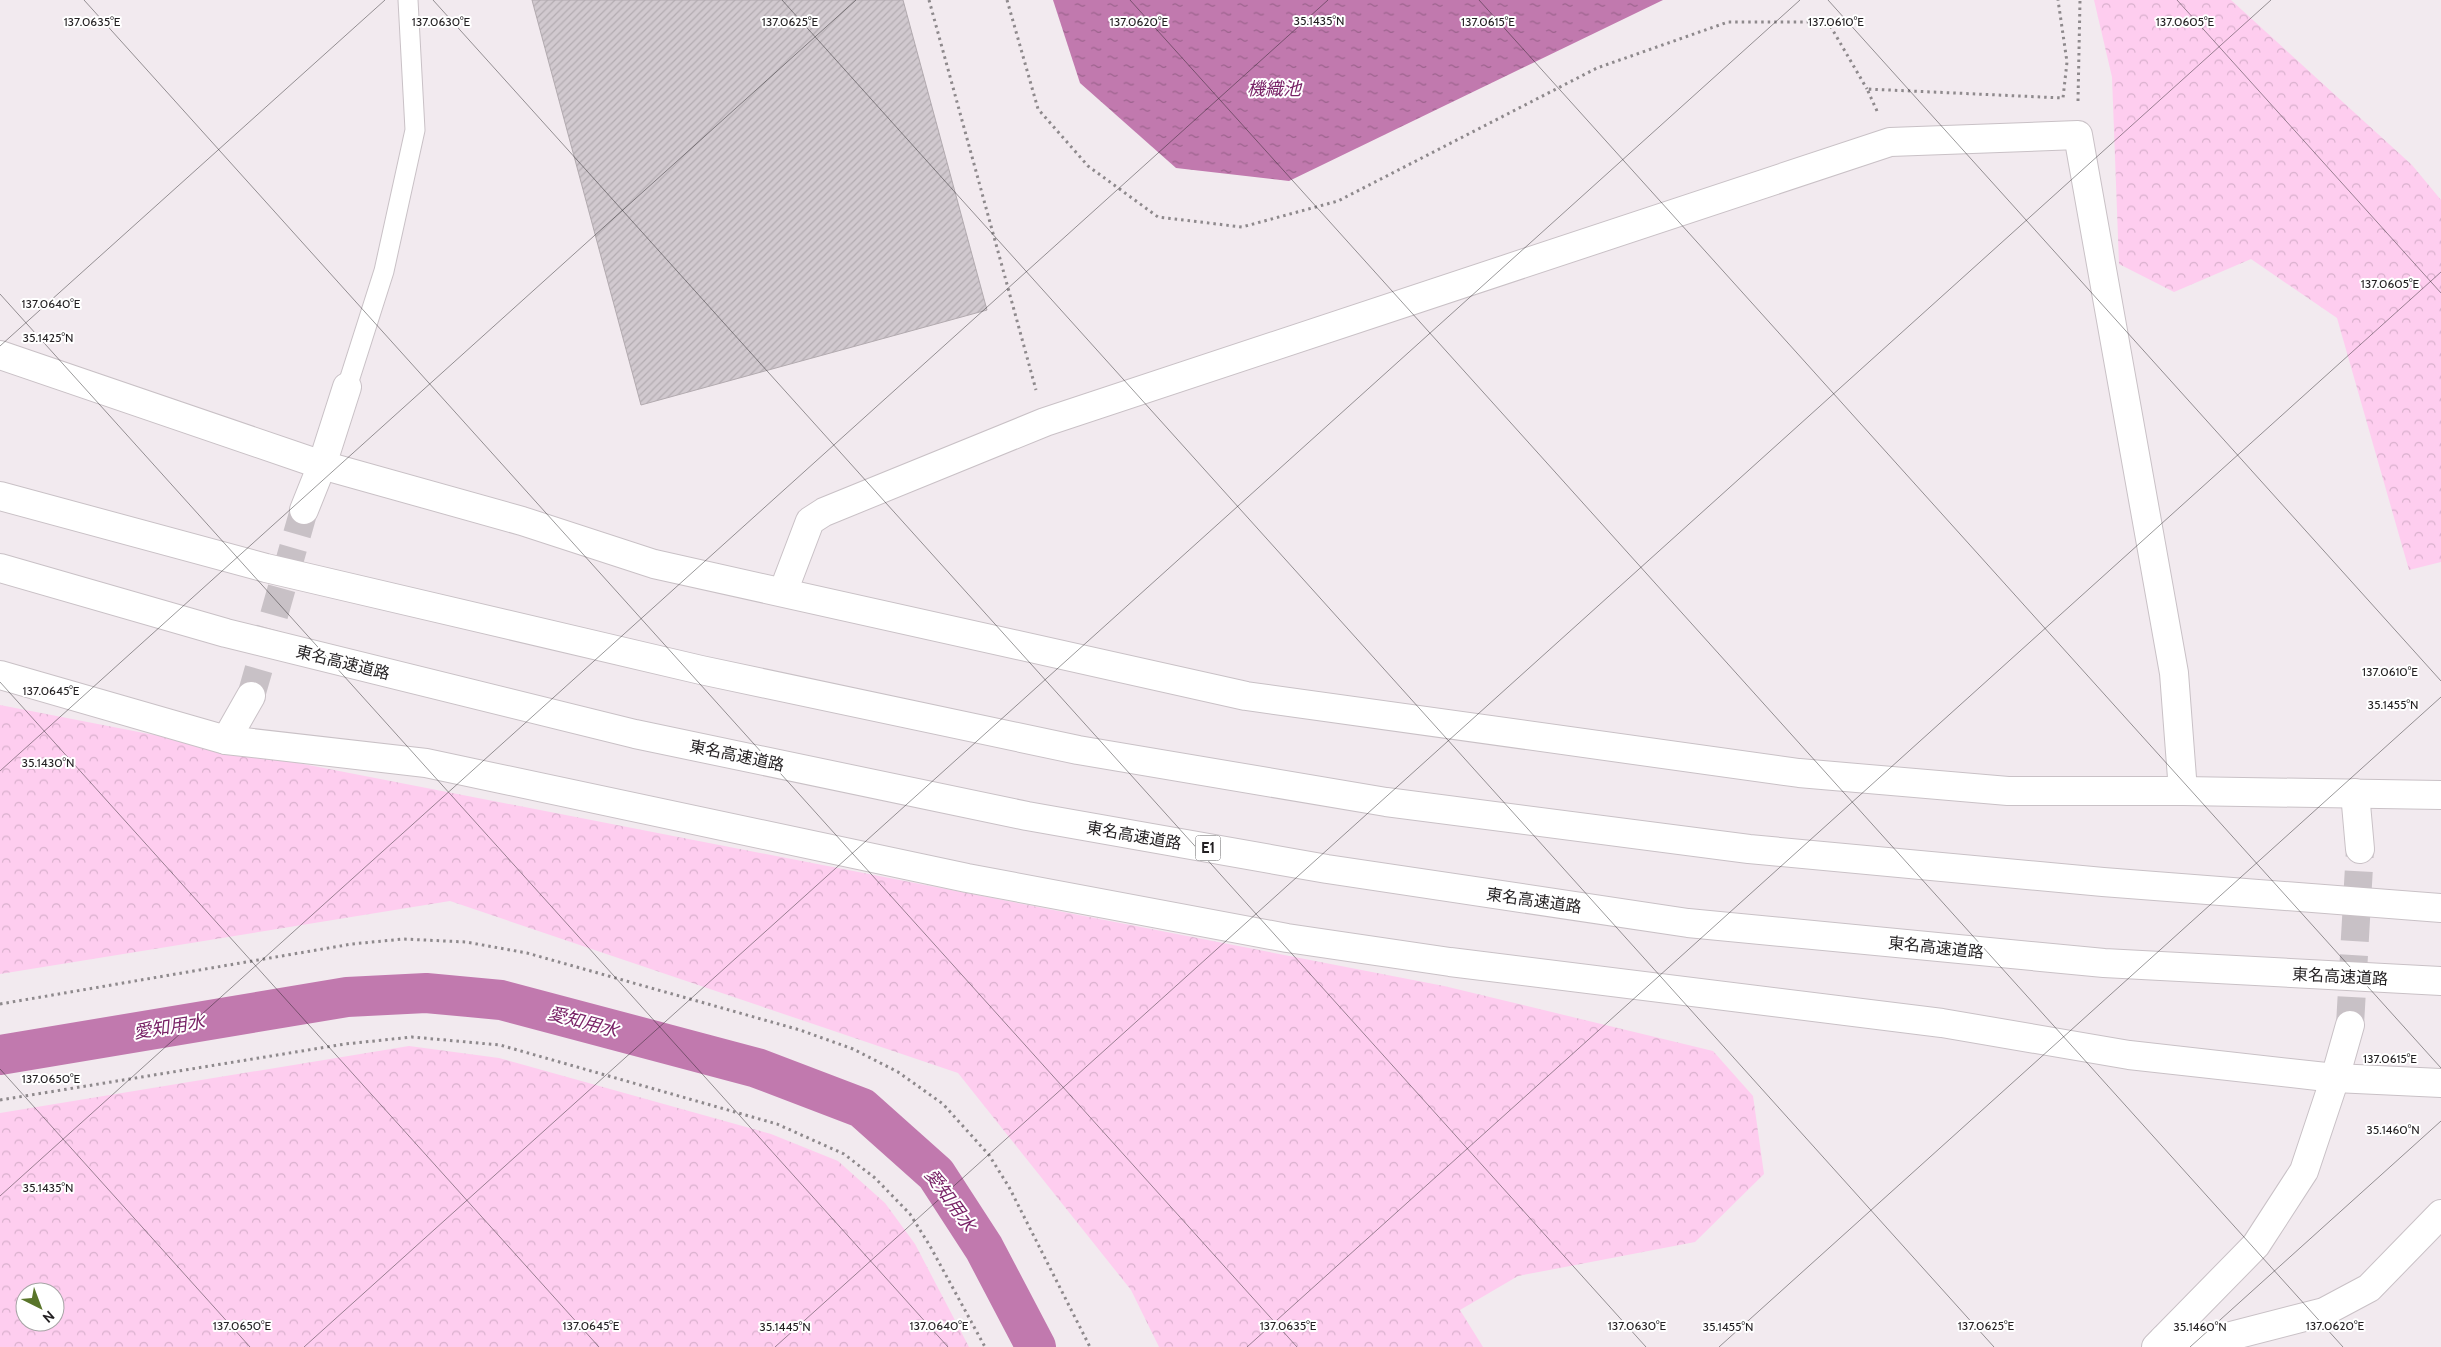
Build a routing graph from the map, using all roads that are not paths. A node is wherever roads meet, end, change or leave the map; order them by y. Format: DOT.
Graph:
graph roads {
  1 [pos="408,0"];
  2 [pos="0,355"];
  3 [pos="347,386"];
  4 [pos="322,465"];
  5 [pos="0,496"];
  6 [pos="304,510"];
  7 [pos="0,568"];
  8 [pos="783,592"];
  9 [pos="0,675"];
  10 [pos="251,696"];
  11 [pos="226,740"];
  12 [pos="2183,791"];
  13 [pos="2355,793"];
  14 [pos="2441,796"];
  15 [pos="2360,850"];
  16 [pos="2441,908"];
  17 [pos="2441,981"];
  18 [pos="2350,1025"];
  19 [pos="2335,1078"];
  20 [pos="2441,1083"];
  21 [pos="2441,1214"];
  22 [pos="2161,1344"];
  1 -- 3 [label="lane"];
  2 -- 4 [label="main road"];
  3 -- 4 [label="main road"];
  4 -- 6 [label="main road"];
  4 -- 8 [label="main road"];
  5 -- 16 [label="main road"];
  7 -- 17 [label="main road, 東名高速道路 / E1"];
  8 -- 12 [label="main road"];
  8 -- 12 [label="main road"];
  9 -- 11 [label="main road"];
  10 -- 11 [label="main road"];
  11 -- 19 [label="main road"];
  12 -- 13 [label="main road"];
  13 -- 14 [label="main road"];
  13 -- 15 [label="main road"];
  18 -- 19 [label="main road"];
  19 -- 20 [label="main road"];
  19 -- 22 [label="main road"];
  21 -- 22 [label="main road"];
}
